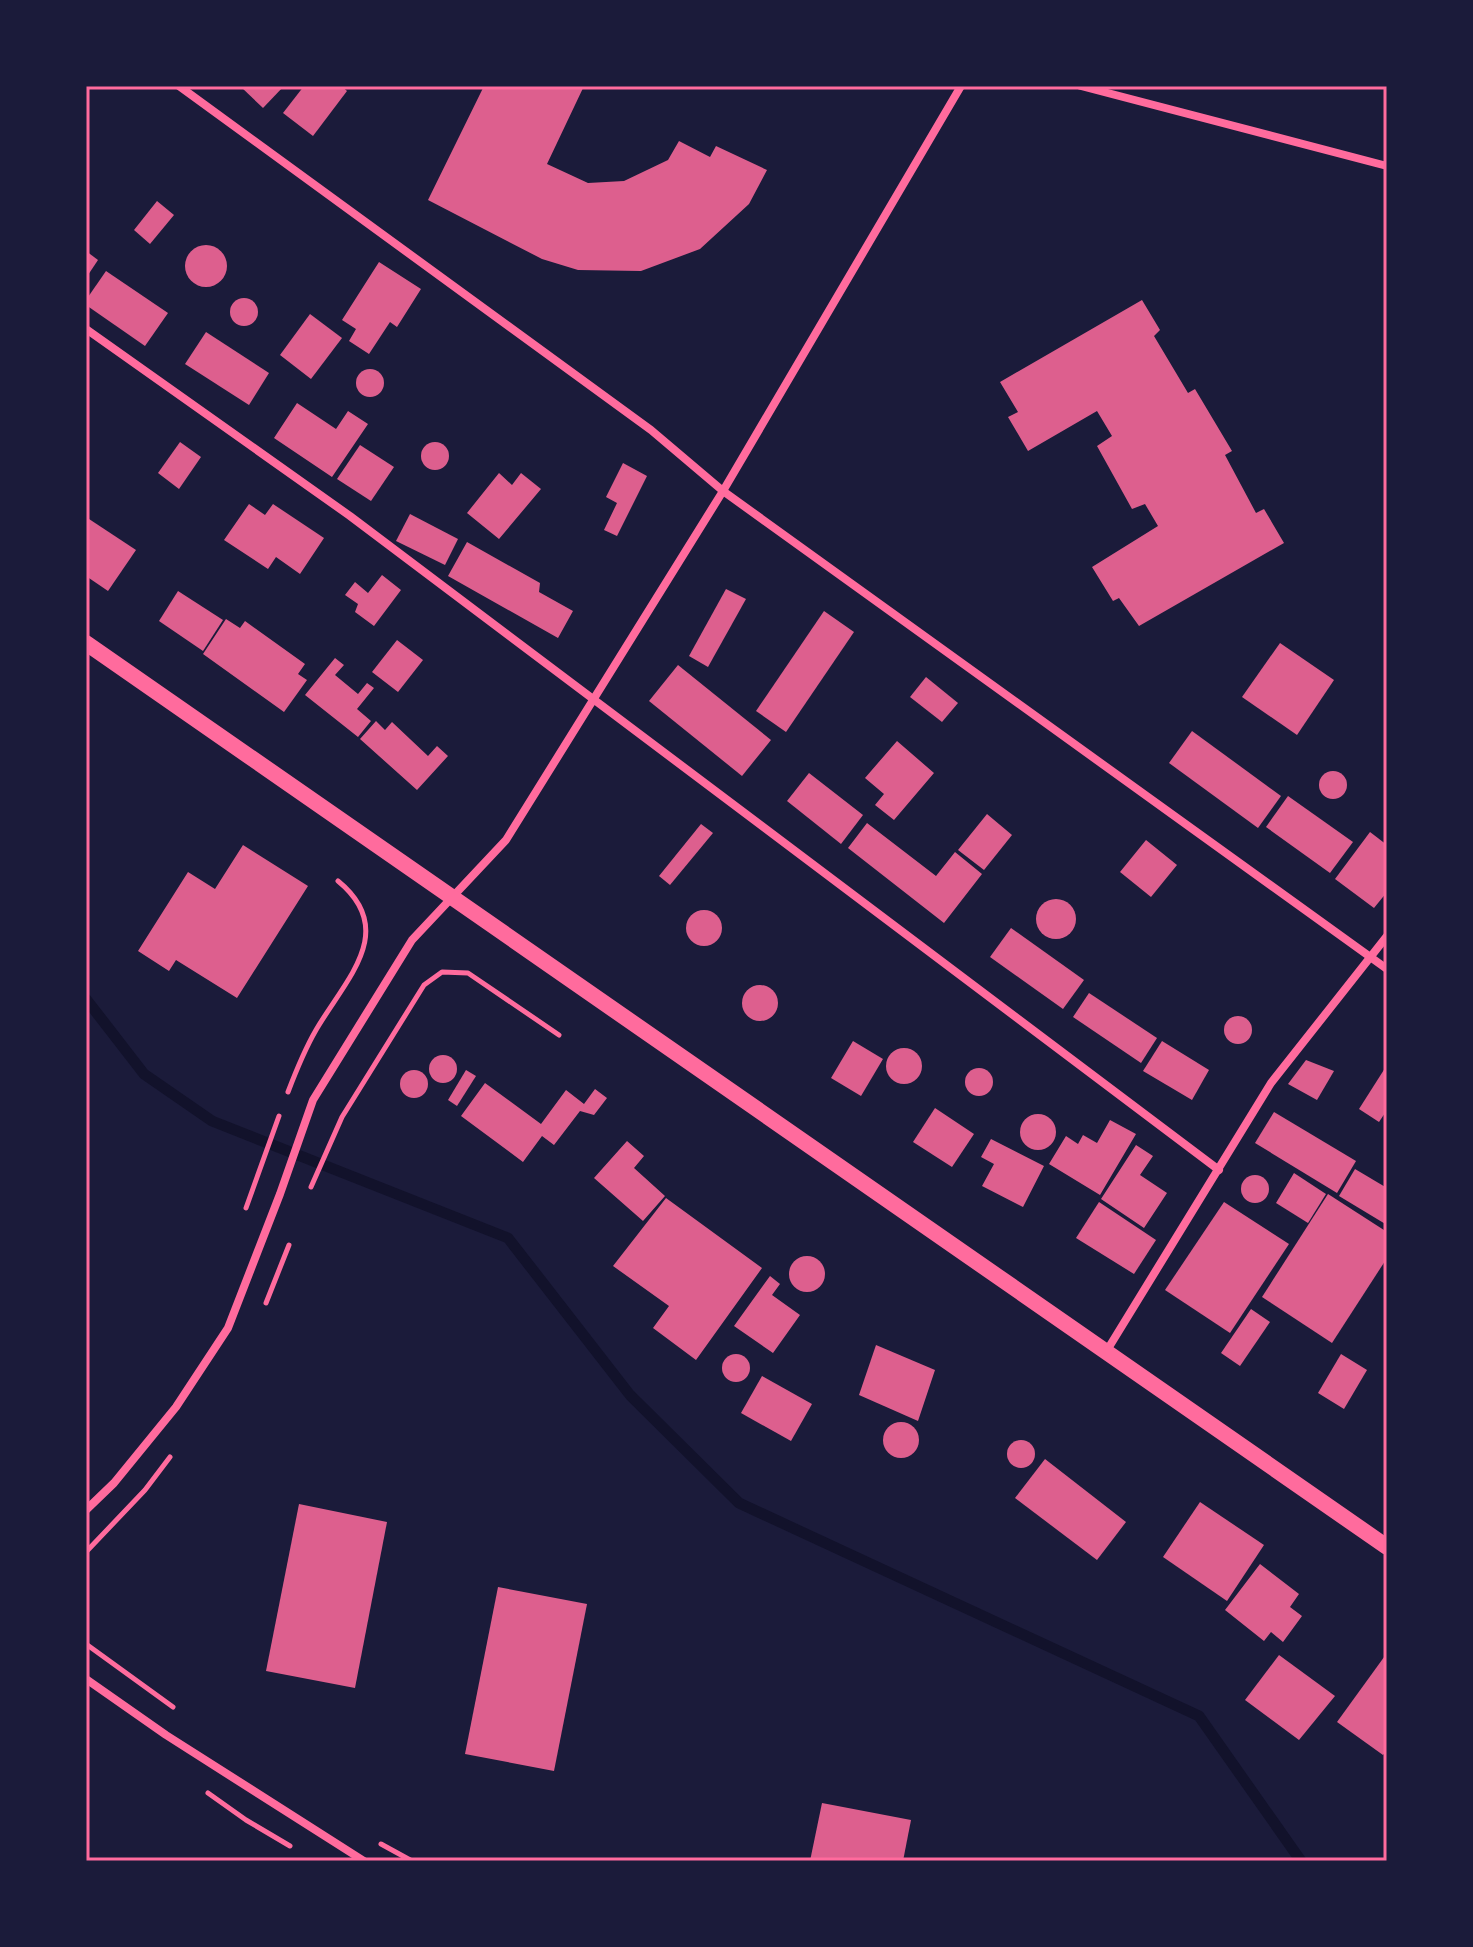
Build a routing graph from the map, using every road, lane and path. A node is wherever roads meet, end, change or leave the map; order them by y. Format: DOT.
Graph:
graph roads {
  1 [pos="179,86"];
  2 [pos="961,86"];
  3 [pos="1081,86"];
  4 [pos="1387,166"];
  5 [pos="86,329"];
  6 [pos="723,491"];
  7 [pos="86,643"];
  8 [pos="592,698"];
  9 [pos="338,881"];
  10 [pos="451,898"];
  11 [pos="1387,936"];
  12 [pos="1371,958"];
  13 [pos="1387,969"];
  14 [pos="559,1035"];
  15 [pos="1219,1170"];
  16 [pos="306,1197"];
  17 [pos="242,1218"];
  18 [pos="1106,1353"];
  19 [pos="86,1510"];
  20 [pos="1387,1547"];
  21 [pos="86,1679"];
  22 [pos="364,1861"];
  1 -- 6 [label="street"];
  2 -- 6 [label="street"];
  3 -- 4 [label="street"];
  5 -- 8 [label="street"];
  6 -- 8 [label="street"];
  6 -- 12 [label="street"];
  7 -- 10 [label="main road"];
  8 -- 10 [label="street"];
  8 -- 15 [label="street"];
  9 -- 17 [label="path"];
  10 -- 18 [label="main road"];
  10 -- 19 [label="street"];
  11 -- 12 [label="street"];
  12 -- 13 [label="street"];
  12 -- 15 [label="street"];
  14 -- 16 [label="path"];
  15 -- 18 [label="street"];
  18 -- 20 [label="main road"];
  21 -- 22 [label="street"];
}
